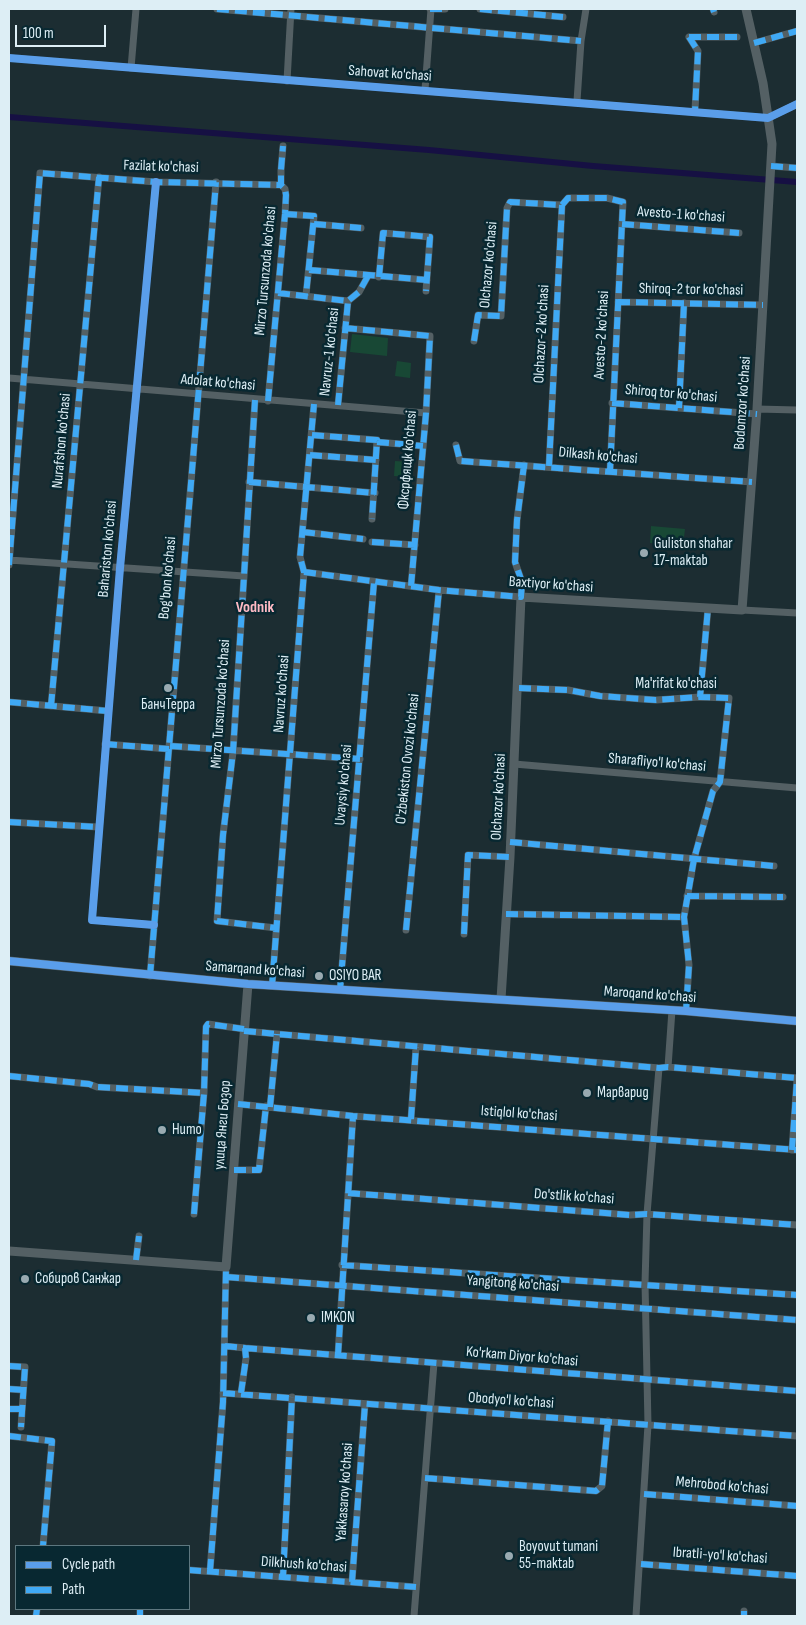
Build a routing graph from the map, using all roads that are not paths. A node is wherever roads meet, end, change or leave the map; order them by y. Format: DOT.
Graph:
graph roads {
  1 [pos="136,9"];
  2 [pos="217,9"];
  3 [pos="430,9"];
  4 [pos="445,9"];
  5 [pos="480,9"];
  6 [pos="586,9"];
  7 [pos="746,9"];
  8 [pos="291,12"];
  9 [pos="563,17"];
  10 [pos="429,28"];
  11 [pos="797,31"];
  12 [pos="737,37"];
  13 [pos="581,41"];
  14 [pos="754,43"];
  15 [pos="9,58"];
  16 [pos="131,68"];
  17 [pos="287,81"];
  18 [pos="425,90"];
  19 [pos="577,101"];
  20 [pos="797,104"];
  21 [pos="695,110"];
  22 [pos="768,118"];
  23 [pos="283,146"];
  24 [pos="797,168"];
  25 [pos="771,170"];
  26 [pos="99,177"];
  27 [pos="156,182"];
  28 [pos="216,182"];
  29 [pos="281,185"];
  30 [pos="562,204"];
  31 [pos="285,214"];
  32 [pos="314,224"];
  33 [pos="622,224"];
  34 [pos="361,228"];
  35 [pos="739,233"];
  36 [pos="309,270"];
  37 [pos="368,276"];
  38 [pos="379,277"];
  39 [pos="427,280"];
  40 [pos="426,291"];
  41 [pos="278,293"];
  42 [pos="306,295"];
  43 [pos="348,301"];
  44 [pos="618,302"];
  45 [pos="684,303"];
  46 [pos="763,305"];
  47 [pos="345,328"];
  48 [pos="474,340"];
  49 [pos="9,378"];
  50 [pos="24,379"];
  51 [pos="80,384"];
  52 [pos="137,388"];
  53 [pos="198,395"];
  54 [pos="256,400"];
  55 [pos="268,401"];
  56 [pos="612,403"];
  57 [pos="314,404"];
  58 [pos="338,405"];
  59 [pos="679,408"];
  60 [pos="797,410"];
  61 [pos="757,412"];
  62 [pos="426,414"];
  63 [pos="312,435"];
  64 [pos="377,441"];
  65 [pos="456,445"];
  66 [pos="423,446"];
  67 [pos="310,455"];
  68 [pos="376,460"];
  69 [pos="524,465"];
  70 [pos="549,466"];
  71 [pos="610,470"];
  72 [pos="249,482"];
  73 [pos="752,482"];
  74 [pos="308,487"];
  75 [pos="375,493"];
  76 [pos="372,519"];
  77 [pos="303,532"];
  78 [pos="363,539"];
  79 [pos="372,542"];
  80 [pos="415,545"];
  81 [pos="9,560"];
  82 [pos="65,564"];
  83 [pos="9,565"];
  84 [pos="120,568"];
  85 [pos="182,572"];
  86 [pos="304,572"];
  87 [pos="244,576"];
  88 [pos="374,582"];
  89 [pos="411,586"];
  90 [pos="439,590"];
  91 [pos="521,597"];
  92 [pos="708,608"];
  93 [pos="742,610"];
  94 [pos="797,612"];
  95 [pos="518,688"];
  96 [pos="700,697"];
  97 [pos="9,702"];
  98 [pos="51,706"];
  99 [pos="108,712"];
  100 [pos="105,744"];
  101 [pos="170,748"];
  102 [pos="233,752"];
  103 [pos="291,755"];
  104 [pos="360,759"];
  105 [pos="514,764"];
  106 [pos="720,782"];
  107 [pos="797,788"];
  108 [pos="9,822"];
  109 [pos="98,827"];
  110 [pos="510,842"];
  111 [pos="510,857"];
  112 [pos="694,859"];
  113 [pos="774,866"];
  114 [pos="687,896"];
  115 [pos="783,897"];
  116 [pos="506,914"];
  117 [pos="684,918"];
  118 [pos="154,925"];
  119 [pos="276,928"];
  120 [pos="406,930"];
  121 [pos="464,934"];
  122 [pos="9,961"];
  123 [pos="150,976"];
  124 [pos="248,984"];
  125 [pos="272,986"];
  126 [pos="340,990"];
  127 [pos="501,999"];
  128 [pos="672,1010"];
  129 [pos="686,1011"];
  130 [pos="797,1020"];
  131 [pos="244,1030"];
  132 [pos="277,1034"];
  133 [pos="416,1047"];
  134 [pos="668,1067"];
  135 [pos="660,1068"];
  136 [pos="9,1076"];
  137 [pos="797,1079"];
  138 [pos="204,1093"];
  139 [pos="238,1104"];
  140 [pos="268,1106"];
  141 [pos="353,1116"];
  142 [pos="411,1119"];
  143 [pos="653,1138"];
  144 [pos="795,1150"];
  145 [pos="234,1170"];
  146 [pos="348,1193"];
  147 [pos="194,1214"];
  148 [pos="647,1214"];
  149 [pos="797,1225"];
  150 [pos="139,1236"];
  151 [pos="9,1251"];
  152 [pos="136,1260"];
  153 [pos="342,1265"];
  154 [pos="226,1272"];
  155 [pos="645,1283"];
  156 [pos="341,1285"];
  157 [pos="797,1295"];
  158 [pos="645,1308"];
  159 [pos="797,1320"];
  160 [pos="224,1346"];
  161 [pos="245,1348"];
  162 [pos="338,1355"];
  163 [pos="434,1363"];
  164 [pos="9,1366"];
  165 [pos="647,1379"];
  166 [pos="9,1389"];
  167 [pos="23,1390"];
  168 [pos="797,1391"];
  169 [pos="223,1393"];
  170 [pos="241,1393"];
  171 [pos="292,1397"];
  172 [pos="365,1404"];
  173 [pos="9,1408"];
  174 [pos="431,1408"];
  175 [pos="22,1409"];
  176 [pos="608,1422"];
  177 [pos="648,1425"];
  178 [pos="21,1426"];
  179 [pos="9,1436"];
  180 [pos="797,1436"];
  181 [pos="425,1478"];
  182 [pos="644,1494"];
  183 [pos="797,1506"];
  184 [pos="43,1545"];
  185 [pos="641,1564"];
  186 [pos="190,1570"];
  187 [pos="210,1571"];
  188 [pos="797,1576"];
  189 [pos="283,1577"];
  190 [pos="352,1582"];
  191 [pos="416,1587"];
  192 [pos="414,1616"];
  193 [pos="636,1616"];
  1 -- 16 [label="street"];
  2 -- 8 [label="street"];
  3 -- 4 [label="street"];
  3 -- 10 [label="street"];
  5 -- 9 [label="street"];
  6 -- 13 [label="street"];
  7 -- 14 [label="street"];
  8 -- 10 [label="street"];
  8 -- 17 [label="street"];
  10 -- 13 [label="street"];
  10 -- 18 [label="street"];
  11 -- 14 [label="street"];
  12 -- 21 [label="street"];
  13 -- 19 [label="street"];
  14 -- 22 [label="street"];
  15 -- 16 [label="street, Sahovat ko'chasi"];
  16 -- 17 [label="street, Sahovat ko'chasi"];
  17 -- 18 [label="street, Sahovat ko'chasi"];
  18 -- 19 [label="street, Sahovat ko'chasi"];
  19 -- 21 [label="street, Sahovat ko'chasi"];
  20 -- 22 [label="street"];
  21 -- 22 [label="street, Sahovat ko'chasi"];
  22 -- 25 [label="street"];
  23 -- 29 [label="street, Mirzo Tursunzoda ko'chasi"];
  24 -- 25 [label="street"];
  25 -- 46 [label="street, Bodomzor ko'chasi"];
  26 -- 27 [label="street, Fazilat ko'chasi"];
  26 -- 50 [label="street, Fazilat ko'chasi"];
  26 -- 51 [label="street, Nurafshon ko'chasi"];
  27 -- 28 [label="street, Fazilat ko'chasi"];
  27 -- 52 [label="street, Bahariston ko'chasi"];
  28 -- 29 [label="street, Fazilat ko'chasi"];
  28 -- 53 [label="street, Bog'bon ko'chasi"];
  29 -- 31 [label="street, Mirzo Tursunzoda ko'chasi"];
  30 -- 33 [label="street, Avesto-2 ko'chasi"];
  30 -- 48 [label="street, Olchazor ko'chasi"];
  30 -- 70 [label="street, Olchazor-2 ko'chasi"];
  31 -- 32 [label="street"];
  31 -- 41 [label="street, Mirzo Tursunzoda ko'chasi"];
  32 -- 34 [label="street"];
  32 -- 36 [label="street"];
  33 -- 35 [label="street, Avesto-1 ko'chasi"];
  33 -- 44 [label="street, Avesto-2 ko'chasi"];
  36 -- 37 [label="street"];
  36 -- 42 [label="street"];
  37 -- 38 [label="street"];
  37 -- 43 [label="street"];
  38 -- 39 [label="street"];
  38 -- 39 [label="street"];
  39 -- 40 [label="street"];
  41 -- 42 [label="street"];
  41 -- 55 [label="street, Mirzo Tursunzoda ko'chasi"];
  42 -- 43 [label="street"];
  43 -- 47 [label="street, Navruz-1 ko'chasi"];
  44 -- 45 [label="street, Shiroq-2 tor ko'chasi"];
  44 -- 56 [label="street, Avesto-2 ko'chasi"];
  45 -- 46 [label="street, Shiroq-2 tor ko'chasi"];
  45 -- 59 [label="street"];
  46 -- 61 [label="street, Bodomzor ko'chasi"];
  47 -- 58 [label="street, Navruz-1 ko'chasi"];
  47 -- 62 [label="street, Фксрфящк ko'chasi"];
  49 -- 50 [label="street, Adolat ko'chasi"];
  50 -- 51 [label="street, Adolat ko'chasi"];
  50 -- 81 [label="street"];
  51 -- 52 [label="street, Adolat ko'chasi"];
  51 -- 82 [label="street, Nurafshon ko'chasi"];
  52 -- 53 [label="street, Adolat ko'chasi"];
  52 -- 84 [label="street, Bahariston ko'chasi"];
  53 -- 54 [label="street, Adolat ko'chasi"];
  53 -- 85 [label="street, Bog'bon ko'chasi"];
  54 -- 55 [label="street, Adolat ko'chasi"];
  54 -- 72 [label="street, Mirzo Tursunzoda ko'chasi"];
  55 -- 57 [label="street, Adolat ko'chasi"];
  56 -- 59 [label="street, Shiroq tor ko'chasi"];
  56 -- 71 [label="street, Avesto-2 ko'chasi"];
  57 -- 58 [label="street, Adolat ko'chasi"];
  57 -- 63 [label="street, Navruz ko'chasi"];
  58 -- 62 [label="street, Adolat ko'chasi"];
  59 -- 61 [label="street, Shiroq tor ko'chasi"];
  60 -- 61 [label="street, Shiroq tor ko'chasi"];
  61 -- 73 [label="street, Bodomzor ko'chasi"];
  62 -- 66 [label="street, Фксрфящк ko'chasi"];
  63 -- 64 [label="street"];
  63 -- 67 [label="street, Navruz ko'chasi"];
  64 -- 66 [label="street"];
  64 -- 68 [label="street"];
  65 -- 69 [label="street, Dilkash ko'chasi"];
  66 -- 80 [label="street, Фксрфящк ko'chasi"];
  67 -- 68 [label="street"];
  67 -- 74 [label="street, Navruz ko'chasi"];
  68 -- 75 [label="street"];
  69 -- 70 [label="street, Dilkash ko'chasi"];
  69 -- 91 [label="street"];
  70 -- 71 [label="street, Dilkash ko'chasi"];
  71 -- 73 [label="street, Dilkash ko'chasi"];
  72 -- 74 [label="street"];
  72 -- 87 [label="street, Mirzo Tursunzoda ko'chasi"];
  73 -- 93 [label="street, Bodomzor ko'chasi"];
  74 -- 75 [label="street"];
  74 -- 77 [label="street, Navruz ko'chasi"];
  75 -- 76 [label="street"];
  77 -- 78 [label="street"];
  77 -- 86 [label="street, Navruz ko'chasi"];
  79 -- 80 [label="street"];
  80 -- 89 [label="street, Фксрфящк ko'chasi"];
  81 -- 82 [label="street"];
  81 -- 83 [label="street"];
  82 -- 84 [label="street"];
  82 -- 98 [label="street, Nurafshon ko'chasi"];
  84 -- 85 [label="street"];
  84 -- 99 [label="street, Bahariston ko'chasi"];
  85 -- 87 [label="street"];
  85 -- 101 [label="street, Bog'bon ko'chasi"];
  86 -- 88 [label="street, Baxtiyor ko'chasi"];
  86 -- 103 [label="street, Navruz ko'chasi"];
  87 -- 102 [label="street, Mirzo Tursunzoda ko'chasi"];
  88 -- 89 [label="street, Baxtiyor ko'chasi"];
  88 -- 104 [label="street, Uvaysiy ko'chasi"];
  89 -- 90 [label="street, Baxtiyor ko'chasi"];
  90 -- 91 [label="street, Baxtiyor ko'chasi"];
  90 -- 120 [label="street, O'zbekiston Ovozi ko'chasi"];
  91 -- 92 [label="street, Baxtiyor ko'chasi"];
  91 -- 95 [label="street, Olchazor ko'chasi"];
  92 -- 93 [label="street, Baxtiyor ko'chasi"];
  92 -- 96 [label="street"];
  93 -- 94 [label="street, Baxtiyor ko'chasi"];
  95 -- 96 [label="street, Ma'rifat ko'chasi"];
  95 -- 105 [label="street, Olchazor ko'chasi"];
  96 -- 106 [label="street, Ma'rifat ko'chasi"];
  97 -- 98 [label="street"];
  98 -- 99 [label="street"];
  99 -- 100 [label="street, Bahariston ko'chasi"];
  100 -- 101 [label="street"];
  100 -- 109 [label="street, Bahariston ko'chasi"];
  101 -- 102 [label="street"];
  101 -- 118 [label="street, Bog'bon ko'chasi"];
  102 -- 103 [label="street"];
  102 -- 119 [label="street, Mirzo Tursunzoda ko'chasi"];
  103 -- 104 [label="street"];
  103 -- 119 [label="street, Navruz ko'chasi"];
  104 -- 126 [label="street, Uvaysiy ko'chasi"];
  105 -- 106 [label="street, Sharafliyo'l ko'chasi"];
  105 -- 110 [label="street, Olchazor ko'chasi"];
  106 -- 107 [label="street, Sharafliyo'l ko'chasi"];
  106 -- 112 [label="street, Ma'rifat ko'chasi"];
  108 -- 109 [label="street"];
  109 -- 118 [label="street, Bahariston ko'chasi"];
  110 -- 111 [label="street, Olchazor ko'chasi"];
  110 -- 112 [label="street"];
  111 -- 116 [label="street, Olchazor ko'chasi"];
  111 -- 121 [label="street"];
  112 -- 113 [label="street"];
  112 -- 114 [label="street, Ma'rifat ko'chasi"];
  114 -- 115 [label="street"];
  114 -- 117 [label="street, Ma'rifat ko'chasi"];
  116 -- 117 [label="street"];
  116 -- 127 [label="street, Olchazor ko'chasi"];
  117 -- 129 [label="street, Ma'rifat ko'chasi"];
  118 -- 123 [label="street, Bog'bon ko'chasi"];
  119 -- 125 [label="street, Navruz ko'chasi"];
  122 -- 123 [label="street, Samarqand ko'chasi"];
  123 -- 124 [label="street, Samarqand ko'chasi"];
  124 -- 125 [label="street, Samarqand ko'chasi"];
  124 -- 131 [label="street, улица Янги Бозор"];
  125 -- 126 [label="street, Samarqand ko'chasi"];
  126 -- 127 [label="street, Samarqand ko'chasi"];
  127 -- 128 [label="street, Maroqand ko'chasi"];
  128 -- 129 [label="street, Maroqand ko'chasi"];
  128 -- 134 [label="street"];
  129 -- 130 [label="street, Maroqand ko'chasi"];
  131 -- 132 [label="street"];
  131 -- 138 [label="street"];
  131 -- 139 [label="street, улица Янги Бозор"];
  132 -- 133 [label="street"];
  132 -- 140 [label="street"];
  133 -- 135 [label="street"];
  133 -- 142 [label="street"];
  134 -- 135 [label="street"];
  134 -- 137 [label="street"];
  135 -- 143 [label="street"];
  136 -- 138 [label="street"];
  137 -- 144 [label="street"];
  138 -- 147 [label="street"];
  139 -- 140 [label="street, Istiqlol ko'chasi"];
  139 -- 145 [label="street, улица Янги Бозор"];
  140 -- 141 [label="street, Istiqlol ko'chasi"];
  140 -- 145 [label="street"];
  141 -- 142 [label="street, Istiqlol ko'chasi"];
  141 -- 146 [label="street"];
  142 -- 143 [label="street, Istiqlol ko'chasi"];
  143 -- 144 [label="street, Istiqlol ko'chasi"];
  143 -- 148 [label="street"];
  145 -- 154 [label="street, улица Янги Бозор"];
  146 -- 148 [label="street, Do'stlik ko'chasi"];
  146 -- 153 [label="street"];
  148 -- 149 [label="street, Do'stlik ko'chasi"];
  148 -- 155 [label="street"];
  150 -- 152 [label="street"];
  151 -- 152 [label="street"];
  152 -- 154 [label="street"];
  153 -- 155 [label="street, Yangitong ko'chasi"];
  153 -- 156 [label="street"];
  154 -- 156 [label="street, Yangitong ko'chasi"];
  154 -- 160 [label="street"];
  155 -- 157 [label="street, Yangitong ko'chasi"];
  155 -- 158 [label="street"];
  156 -- 158 [label="street, Yangitong ko'chasi"];
  156 -- 162 [label="street"];
  158 -- 159 [label="street, Yangitong ko'chasi"];
  158 -- 165 [label="street"];
  160 -- 161 [label="street, Ko'rkam Diyor ko'chasi"];
  160 -- 169 [label="street"];
  161 -- 162 [label="street, Ko'rkam Diyor ko'chasi"];
  161 -- 170 [label="street"];
  162 -- 163 [label="street, Ko'rkam Diyor ko'chasi"];
  163 -- 165 [label="street, Ko'rkam Diyor ko'chasi"];
  163 -- 174 [label="street"];
  164 -- 167 [label="street"];
  165 -- 168 [label="street, Ko'rkam Diyor ko'chasi"];
  165 -- 177 [label="street"];
  166 -- 167 [label="street"];
  167 -- 175 [label="street"];
  169 -- 170 [label="street, Obodyo'l ko'chasi"];
  169 -- 187 [label="street"];
  170 -- 171 [label="street, Obodyo'l ko'chasi"];
  171 -- 172 [label="street, Obodyo'l ko'chasi"];
  171 -- 189 [label="street"];
  172 -- 174 [label="street, Obodyo'l ko'chasi"];
  172 -- 190 [label="street, Yakkasaroy ko'chasi"];
  173 -- 175 [label="street"];
  174 -- 176 [label="street, Obodyo'l ko'chasi"];
  174 -- 181 [label="street"];
  175 -- 178 [label="street"];
  176 -- 177 [label="street, Obodyo'l ko'chasi"];
  176 -- 181 [label="street"];
  177 -- 180 [label="street, Obodyo'l ko'chasi"];
  177 -- 182 [label="street"];
  179 -- 184 [label="street"];
  181 -- 191 [label="street"];
  182 -- 183 [label="street, Mehrobod ko'chasi"];
  182 -- 185 [label="street"];
  185 -- 188 [label="street, Ibratli-yo'l ko'chasi"];
  185 -- 193 [label="street"];
  186 -- 187 [label="street, Dilkhush ko'chasi"];
  187 -- 189 [label="street, Dilkhush ko'chasi"];
  189 -- 190 [label="street, Dilkhush ko'chasi"];
  190 -- 191 [label="street, Dilkhush ko'chasi"];
  191 -- 192 [label="street"];
}
